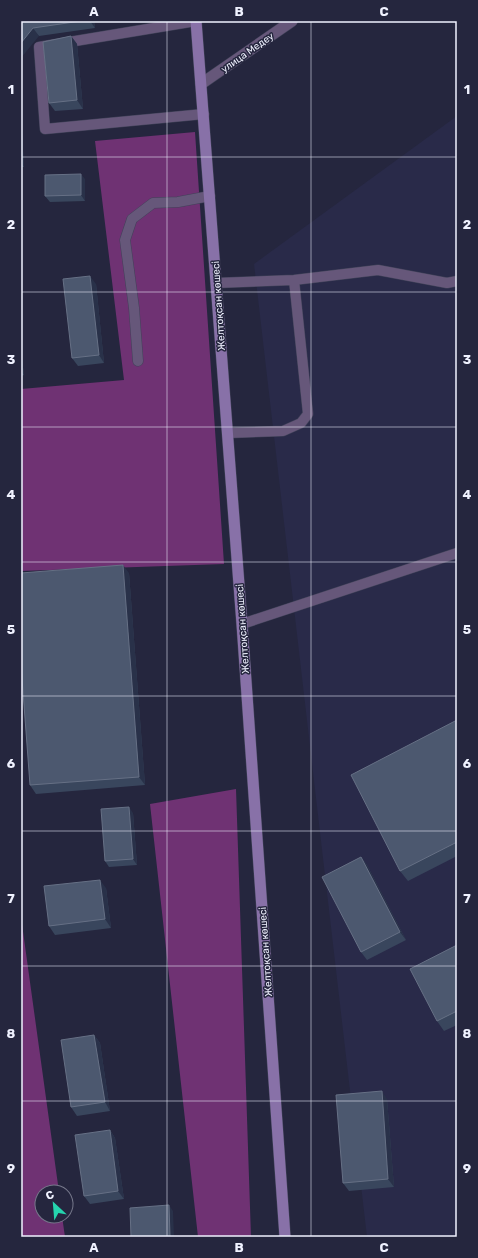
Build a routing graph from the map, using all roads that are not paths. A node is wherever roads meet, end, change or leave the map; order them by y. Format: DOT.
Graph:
graph roads {
  1 [pos="196,21"];
  2 [pos="289,22"];
  3 [pos="201,84"];
  4 [pos="204,114"];
  5 [pos="210,196"];
  6 [pos="294,280"];
  7 [pos="457,280"];
  8 [pos="216,283"];
  9 [pos="138,361"];
  10 [pos="228,433"];
  11 [pos="457,553"];
  12 [pos="242,624"];
  13 [pos="285,1237"];
  1 -- 3 [label="main road, Желтоқсан көшесі"];
  1 -- 4 [label="lane"];
  2 -- 3 [label="street, улица Медеу"];
  3 -- 4 [label="main road, Желтоқсан көшесі"];
  4 -- 5 [label="main road, Желтоқсан көшесі"];
  5 -- 8 [label="main road, Желтоқсан көшесі"];
  5 -- 9 [label="lane"];
  6 -- 7 [label="lane"];
  6 -- 8 [label="lane"];
  6 -- 10 [label="lane"];
  8 -- 10 [label="main road, Желтоқсан көшесі"];
  10 -- 12 [label="main road, Желтоқсан көшесі"];
  11 -- 12 [label="lane"];
  12 -- 13 [label="main road, Желтоқсан көшесі"];
}
